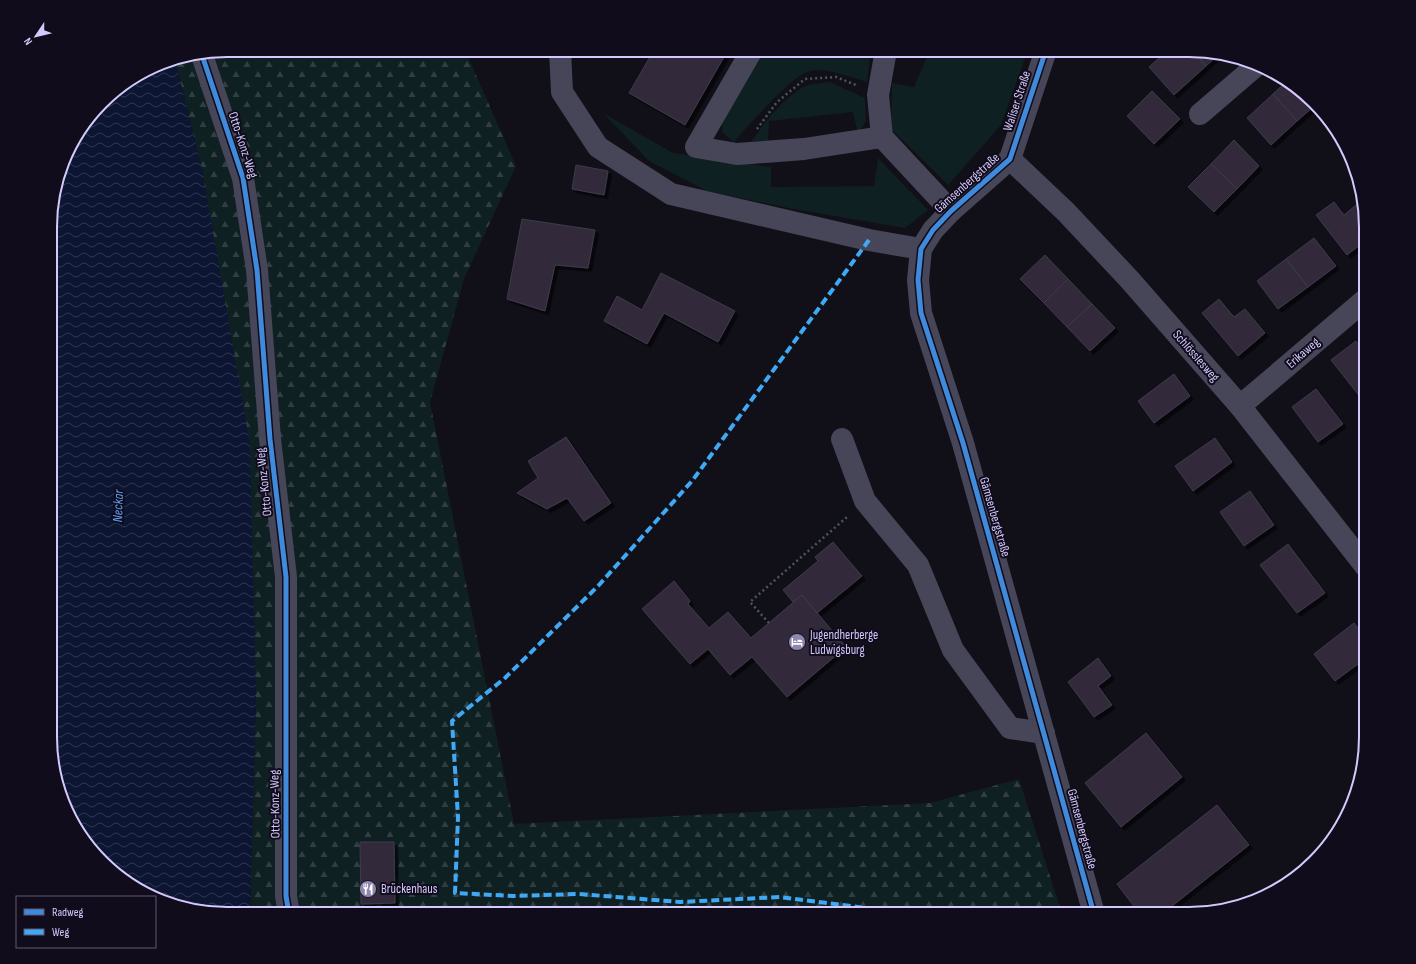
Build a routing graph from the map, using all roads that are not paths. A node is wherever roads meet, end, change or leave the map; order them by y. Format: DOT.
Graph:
graph roads {
  1 [pos="560,57"];
  2 [pos="748,57"];
  3 [pos="885,57"];
  4 [pos="1044,57"];
  5 [pos="203,58"];
  6 [pos="1253,69"];
  7 [pos="1200,114"];
  8 [pos="882,137"];
  9 [pos="1010,159"];
  10 [pos="951,211"];
  11 [pos="921,249"];
  12 [pos="1359,305"];
  13 [pos="1240,406"];
  14 [pos="842,439"];
  15 [pos="1359,558"];
  16 [pos="1044,733"];
  17 [pos="288,907"];
  18 [pos="1092,907"];
  1 -- 11 [label="street"];
  2 -- 8 [label="street"];
  3 -- 8 [label="street"];
  4 -- 9 [label="street, Waliser Straße"];
  5 -- 17 [label="street, Otto-Konz-Weg"];
  6 -- 7 [label="street"];
  8 -- 10 [label="street"];
  9 -- 10 [label="street, Gämsenbergstraße"];
  9 -- 13 [label="street, Schlösslesweg"];
  10 -- 11 [label="street, Gämsenbergstraße"];
  11 -- 16 [label="street, Gämsenbergstraße"];
  12 -- 13 [label="street, Erikaweg"];
  13 -- 15 [label="street, Schlösslesweg"];
  14 -- 16 [label="street"];
  16 -- 18 [label="street, Gämsenbergstraße"];
}
